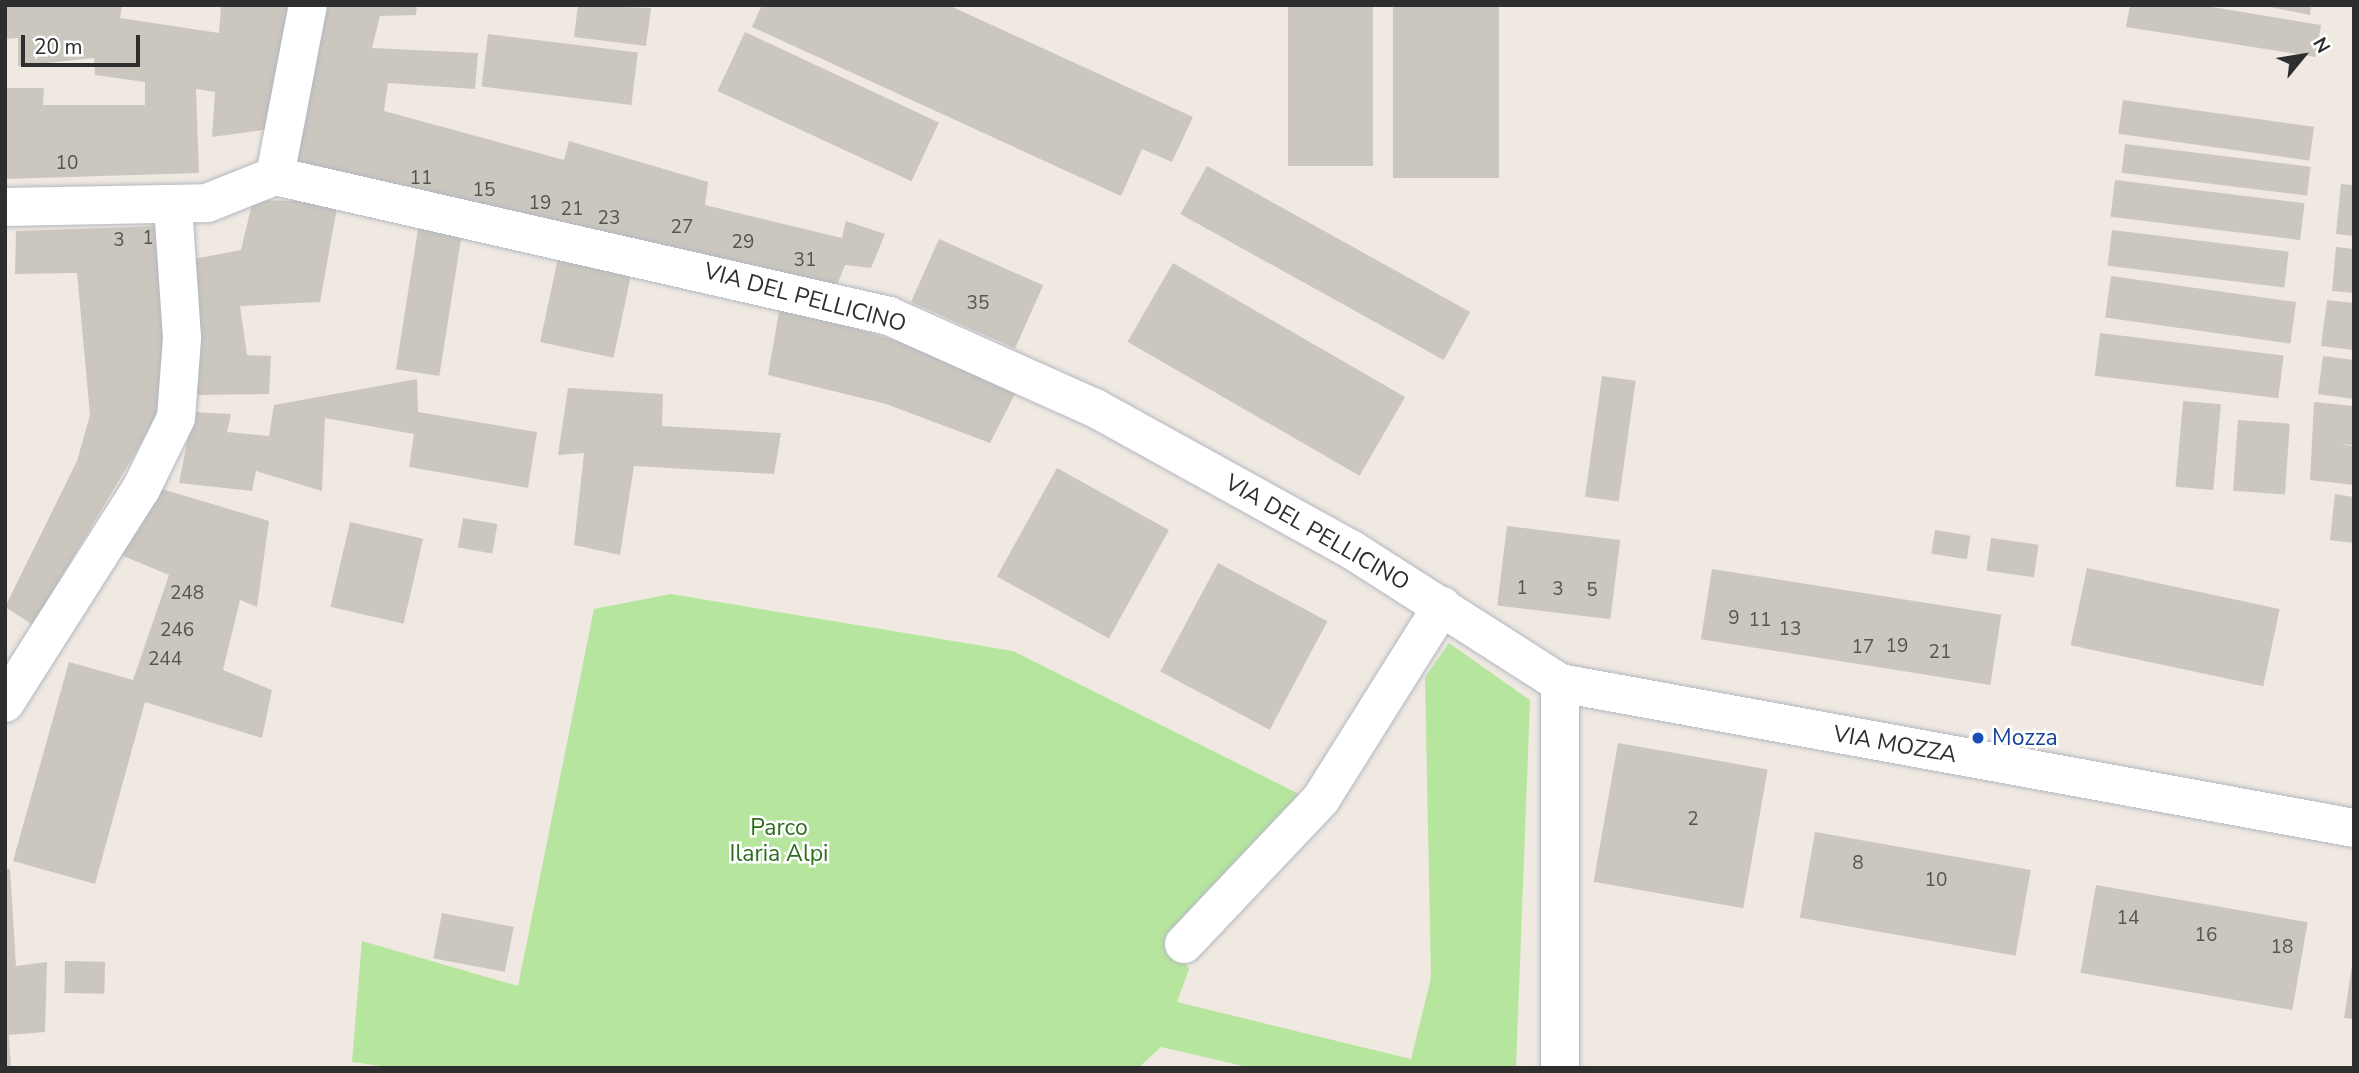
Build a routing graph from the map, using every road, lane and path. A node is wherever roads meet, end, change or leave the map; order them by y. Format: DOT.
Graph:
graph roads {
  1 [pos="308,5"];
  2 [pos="275,176"];
  3 [pos="173,205"];
  4 [pos="5,207"];
  5 [pos="1443,606"];
  6 [pos="1560,682"];
  7 [pos="5,703"];
  8 [pos="2354,828"];
  9 [pos="1184,944"];
  10 [pos="1560,1068"];
  1 -- 2 [label="street"];
  2 -- 3 [label="street"];
  2 -- 5 [label="street, VIA DEL PELLICINO"];
  3 -- 4 [label="street"];
  3 -- 7 [label="street"];
  5 -- 6 [label="street, VIA DEL PELLICINO"];
  5 -- 9 [label="street"];
  6 -- 8 [label="street, VIA MOZZA"];
  6 -- 10 [label="street"];
}
